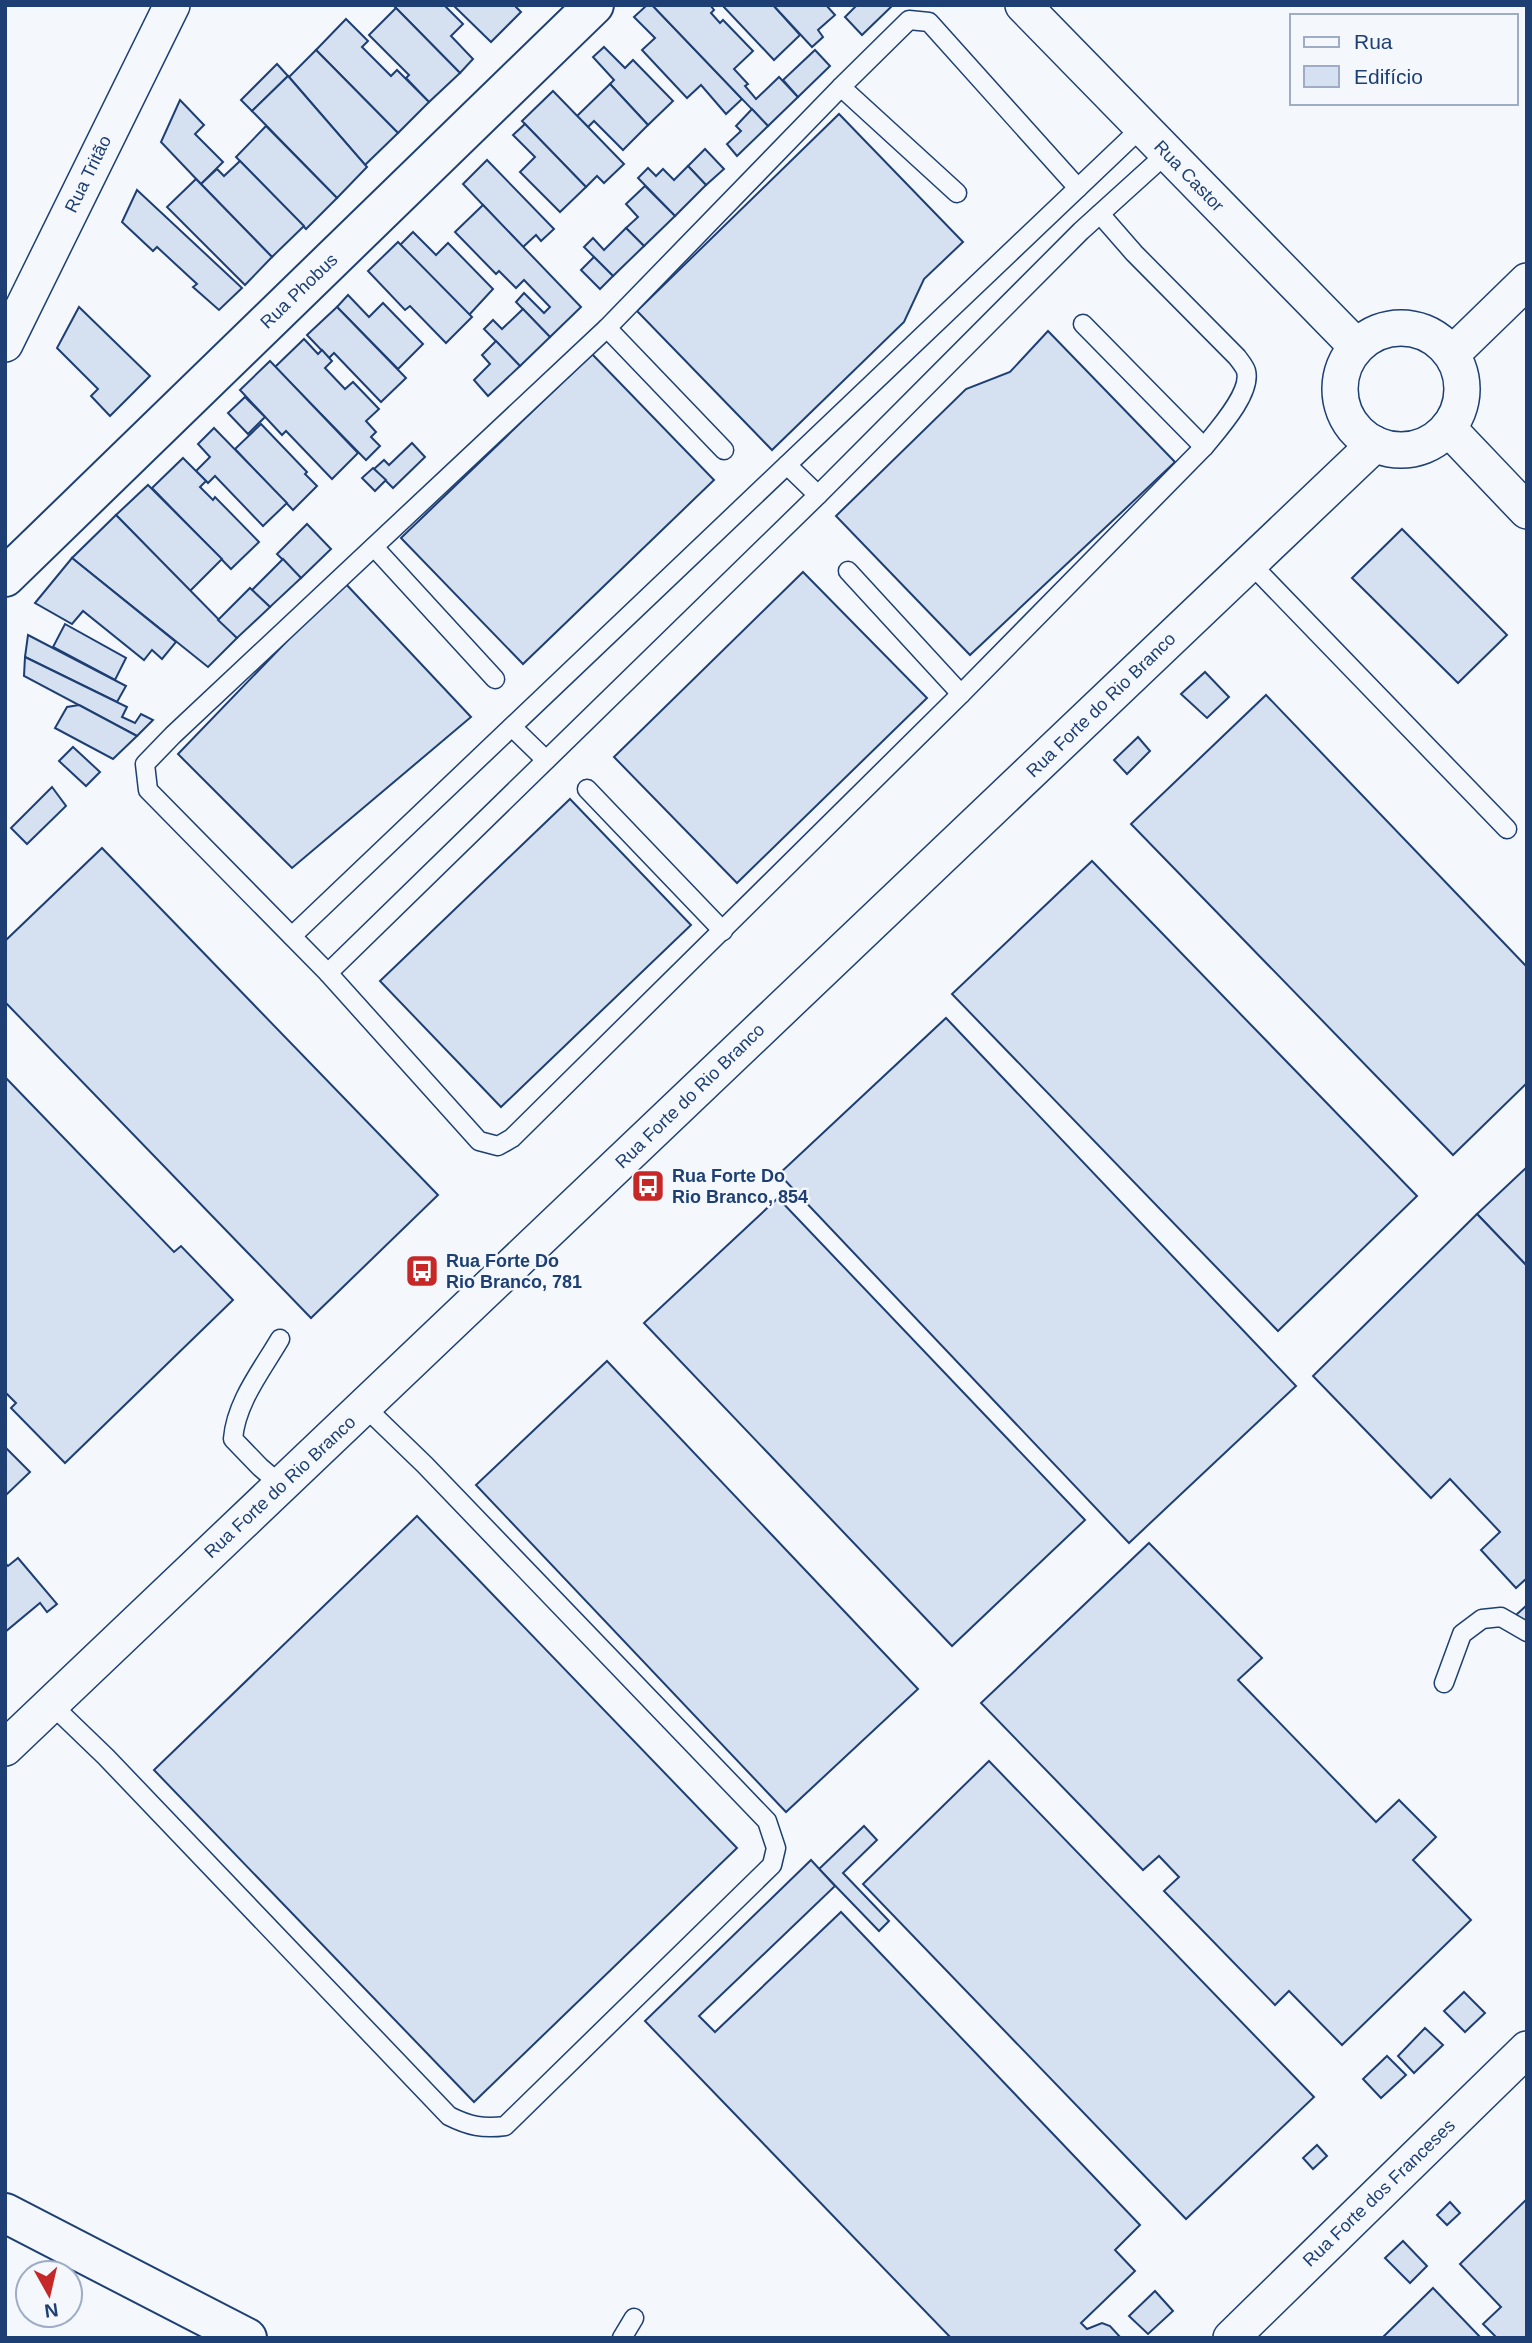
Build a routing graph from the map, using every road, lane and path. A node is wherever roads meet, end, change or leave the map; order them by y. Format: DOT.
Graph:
graph roads {
  1 [pos="172,5"];
  2 [pos="594,5"];
  3 [pos="1023,5"];
  4 [pos="841,87"];
  5 [pos="1142,127"];
  6 [pos="1166,154"];
  7 [pos="1078,188"];
  8 [pos="957,193"];
  9 [pos="1100,214"];
  10 [pos="1527,281"];
  11 [pos="1083,324"];
  12 [pos="607,328"];
  13 [pos="5,344"];
  14 [pos="1356,346"];
  15 [pos="1452,354"];
  16 [pos="1448,428"];
  17 [pos="1375,444"];
  18 [pos="1204,447"];
  19 [pos="724,450"];
  20 [pos="788,465"];
  21 [pos="818,495"];
  22 [pos="1527,511"];
  23 [pos="374,547"];
  24 [pos="1250,563"];
  25 [pos="848,571"];
  26 [pos="5,577"];
  27 [pos="495,679"];
  28 [pos="961,694"];
  29 [pos="512,727"];
  30 [pos="546,760"];
  31 [pos="587,789"];
  32 [pos="1507,829"];
  33 [pos="723,931"];
  34 [pos="292,936"];
  35 [pos="328,972"];
  36 [pos="280,1339"];
  37 [pos="365,1407"];
  38 [pos="281,1485"];
  39 [pos="1527,1632"];
  40 [pos="1444,1683"];
  41 [pos="51,1704"];
  42 [pos="5,1748"];
  43 [pos="1527,2049"];
  44 [pos="5,2213"];
  45 [pos="634,2318"];
  46 [pos="247,2338"];
  47 [pos="622,2338"];
  48 [pos="1231,2338"];
  1 -- 13 [label="street, Rua Tritão"];
  2 -- 26 [label="street, Rua Phobus"];
  3 -- 5 [label="street, Rua Castor"];
  4 -- 7 [label="lane"];
  4 -- 8 [label="lane"];
  4 -- 12 [label="lane"];
  5 -- 6 [label="street, Rua Castor"];
  5 -- 7 [label="lane"];
  6 -- 9 [label="lane"];
  6 -- 14 [label="street, Rua Castor"];
  7 -- 20 [label="lane"];
  9 -- 18 [label="lane"];
  9 -- 21 [label="lane"];
  10 -- 15 [label="street"];
  11 -- 18 [label="lane"];
  12 -- 19 [label="lane"];
  12 -- 23 [label="lane"];
  14 -- 15 [label="street"];
  14 -- 17 [label="street"];
  15 -- 16 [label="street"];
  16 -- 17 [label="street"];
  16 -- 22 [label="street"];
  17 -- 24 [label="street, Rua Forte do Rio Branco"];
  18 -- 28 [label="lane"];
  20 -- 21 [label="lane"];
  20 -- 29 [label="lane"];
  21 -- 30 [label="lane"];
  23 -- 27 [label="lane"];
  23 -- 34 [label="lane"];
  24 -- 32 [label="lane"];
  24 -- 37 [label="street, Rua Forte do Rio Branco"];
  25 -- 28 [label="lane"];
  28 -- 33 [label="lane"];
  29 -- 30 [label="lane"];
  29 -- 34 [label="lane"];
  30 -- 35 [label="lane"];
  31 -- 33 [label="lane"];
  33 -- 35 [label="lane"];
  34 -- 35 [label="lane"];
  36 -- 38 [label="lane"];
  37 -- 38 [label="street, Rua Forte do Rio Branco"];
  37 -- 41 [label="lane"];
  38 -- 41 [label="street, Rua Forte do Rio Branco"];
  39 -- 40 [label="lane"];
  41 -- 42 [label="street, Rua Forte do Rio Branco"];
  43 -- 48 [label="street, Rua Forte dos Franceses"];
  44 -- 46 [label="street"];
  45 -- 47 [label="lane"];
}
